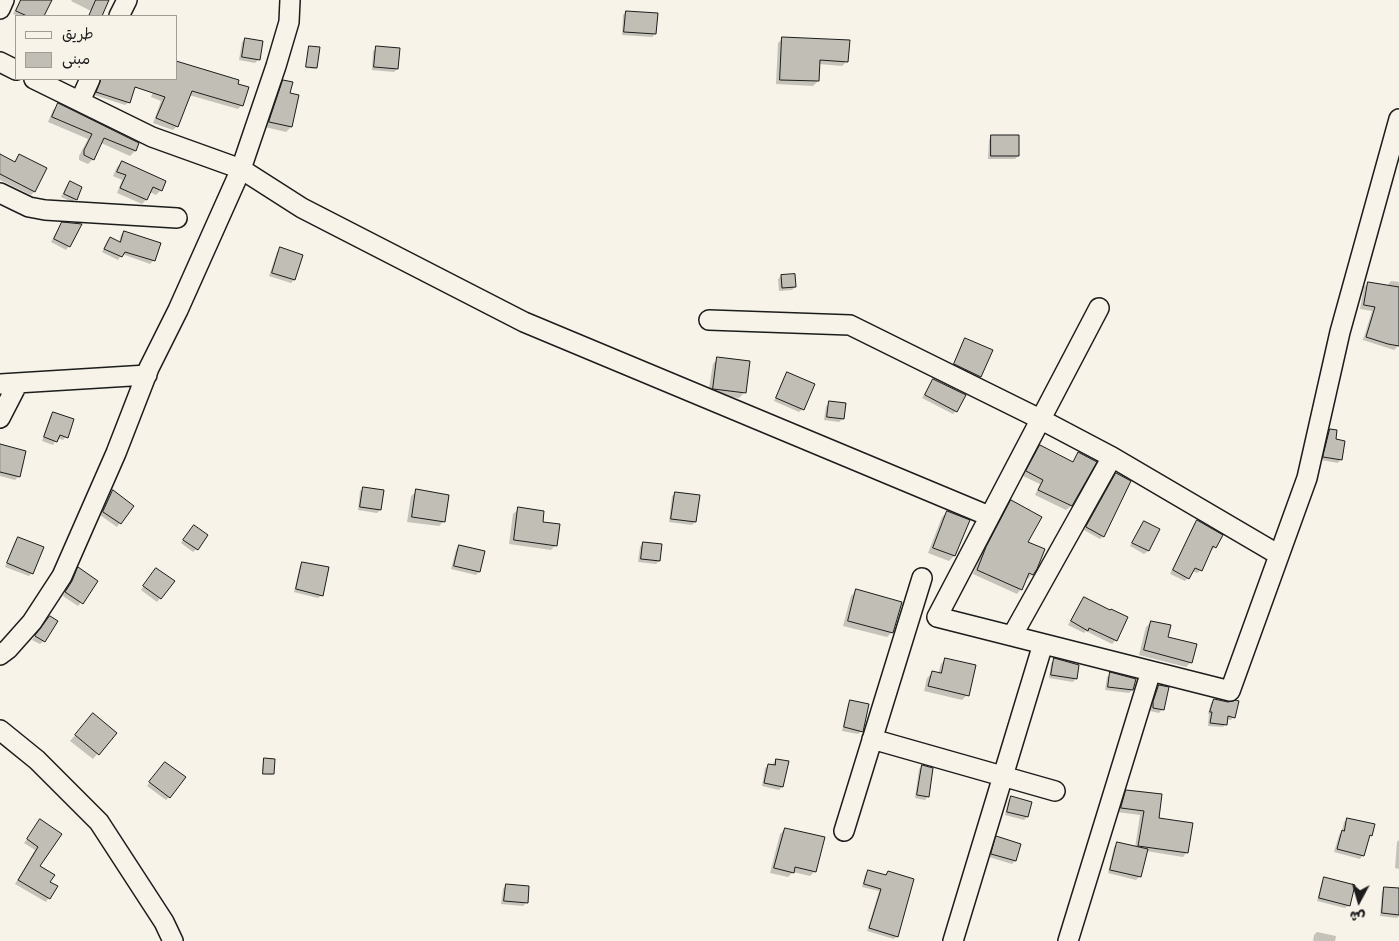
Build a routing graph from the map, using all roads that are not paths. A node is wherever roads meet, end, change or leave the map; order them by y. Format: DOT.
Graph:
graph roads {
  1 [pos="4,0"];
  2 [pos="126,0"];
  3 [pos="290,0"];
  4 [pos="0,9"];
  5 [pos="119,15"];
  6 [pos="0,62"];
  7 [pos="15,70"];
  8 [pos="36,80"];
  9 [pos="90,80"];
  10 [pos="80,101"];
  11 [pos="1399,119"];
  12 [pos="241,169"];
  13 [pos="0,193"];
  14 [pos="177,218"];
  15 [pos="1099,308"];
  16 [pos="710,320"];
  17 [pos="147,375"];
  18 [pos="9,384"];
  19 [pos="0,418"];
  20 [pos="1040,419"];
  21 [pos="1112,457"];
  22 [pos="990,516"];
  23 [pos="1279,555"];
  24 [pos="922,578"];
  25 [pos="1012,636"];
  26 [pos="1043,644"];
  27 [pos="0,655"];
  28 [pos="1151,671"];
  29 [pos="0,730"];
  30 [pos="872,739"];
  31 [pos="1003,776"];
  32 [pos="1055,791"];
  33 [pos="844,831"];
  34 [pos="173,941"];
  35 [pos="953,941"];
  36 [pos="1068,941"];
  1 -- 4 [label="street"];
  2 -- 5 [label="street"];
  3 -- 12 [label="street"];
  6 -- 7 [label="street"];
  8 -- 10 [label="street"];
  9 -- 10 [label="street"];
  10 -- 12 [label="street"];
  11 -- 23 [label="street"];
  12 -- 17 [label="street"];
  12 -- 22 [label="street"];
  13 -- 14 [label="street"];
  15 -- 20 [label="street"];
  16 -- 20 [label="street"];
  17 -- 18 [label="street"];
  17 -- 27 [label="street"];
  18 -- 19 [label="street"];
  20 -- 21 [label="street"];
  20 -- 22 [label="street"];
  21 -- 23 [label="street"];
  21 -- 25 [label="street"];
  22 -- 25 [label="street"];
  23 -- 28 [label="street"];
  24 -- 30 [label="street"];
  25 -- 26 [label="street"];
  26 -- 28 [label="street"];
  26 -- 31 [label="street"];
  28 -- 36 [label="street"];
  29 -- 34 [label="street"];
  30 -- 31 [label="street"];
  30 -- 33 [label="street"];
  31 -- 32 [label="street"];
  31 -- 35 [label="street"];
}
